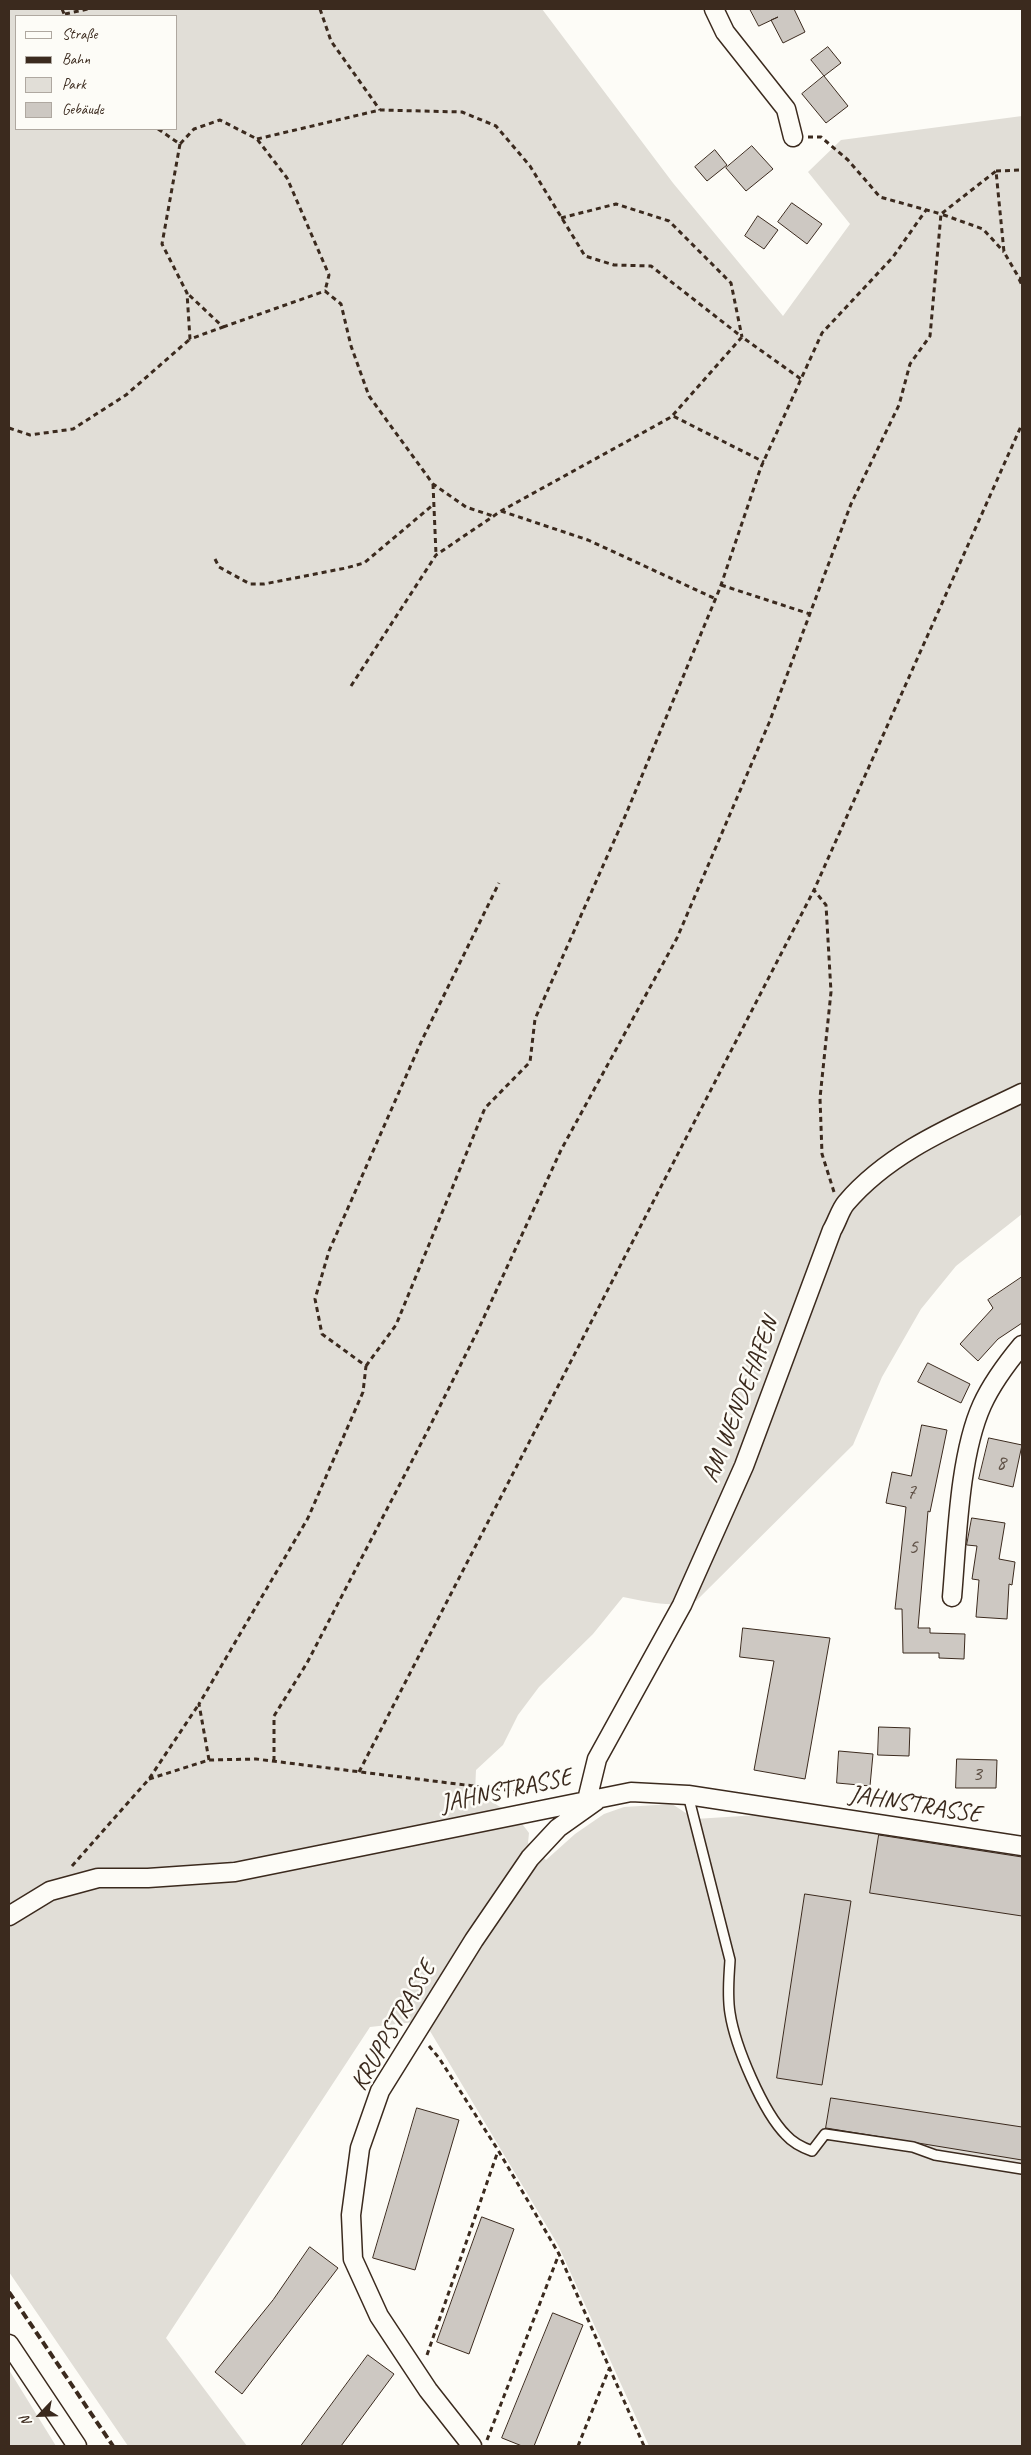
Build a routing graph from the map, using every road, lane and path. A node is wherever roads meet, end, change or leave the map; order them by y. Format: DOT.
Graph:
graph roads {
  1 [pos="62,9"];
  2 [pos="88,9"];
  3 [pos="320,9"];
  4 [pos="714,9"];
  5 [pos="65,15"];
  6 [pos="380,110"];
  7 [pos="159,130"];
  8 [pos="793,137"];
  9 [pos="257,139"];
  10 [pos="180,144"];
  11 [pos="1022,170"];
  12 [pos="996,171"];
  13 [pos="926,210"];
  14 [pos="941,214"];
  15 [pos="561,218"];
  16 [pos="1004,252"];
  17 [pos="1020,279"];
  18 [pos="1022,285"];
  19 [pos="326,290"];
  20 [pos="187,293"];
  21 [pos="223,327"];
  22 [pos="742,337"];
  23 [pos="190,339"];
  24 [pos="802,379"];
  25 [pos="673,416"];
  26 [pos="1022,424"];
  27 [pos="9,428"];
  28 [pos="764,462"];
  29 [pos="433,484"];
  30 [pos="434,504"];
  31 [pos="501,511"];
  32 [pos="493,516"];
  33 [pos="436,555"];
  34 [pos="215,559"];
  35 [pos="721,586"];
  36 [pos="716,599"];
  37 [pos="810,614"];
  38 [pos="351,686"];
  39 [pos="499,883"];
  40 [pos="814,890"];
  41 [pos="1022,1093"];
  42 [pos="840,1213"];
  43 [pos="1022,1345"];
  44 [pos="366,1366"];
  45 [pos="952,1597"];
  46 [pos="199,1704"];
  47 [pos="209,1760"];
  48 [pos="274,1761"];
  49 [pos="359,1772"];
  50 [pos="148,1780"];
  51 [pos="533,1793"];
  52 [pos="688,1795"];
  53 [pos="594,1799"];
  54 [pos="1022,1846"];
  55 [pos="70,1869"];
  56 [pos="9,1916"];
  57 [pos="417,2032"];
  58 [pos="498,2150"];
  59 [pos="1022,2169"];
  60 [pos="559,2254"];
  61 [pos="9,2344"];
  62 [pos="609,2368"];
  63 [pos="419,2377"];
  64 [pos="77,2446"];
  65 [pos="472,2446"];
  66 [pos="485,2446"];
  67 [pos="578,2446"];
  68 [pos="644,2446"];
  1 -- 5 [label="path"];
  2 -- 5 [label="path"];
  3 -- 6 [label="path"];
  4 -- 8 [label="street"];
  6 -- 9 [label="path"];
  6 -- 15 [label="path"];
  7 -- 10 [label="path"];
  8 -- 13 [label="path"];
  9 -- 10 [label="path"];
  9 -- 19 [label="path"];
  10 -- 20 [label="path"];
  11 -- 12 [label="path"];
  12 -- 14 [label="path"];
  12 -- 16 [label="path"];
  13 -- 14 [label="path"];
  13 -- 24 [label="path"];
  14 -- 16 [label="path"];
  14 -- 37 [label="path"];
  15 -- 22 [label="path"];
  15 -- 22 [label="path"];
  16 -- 17 [label="path"];
  17 -- 18 [label="path"];
  19 -- 21 [label="path"];
  19 -- 29 [label="path"];
  20 -- 21 [label="path"];
  20 -- 23 [label="path"];
  21 -- 23 [label="path"];
  22 -- 24 [label="path"];
  22 -- 25 [label="path"];
  23 -- 27 [label="path"];
  24 -- 28 [label="path"];
  25 -- 28 [label="path"];
  25 -- 31 [label="path"];
  26 -- 40 [label="path"];
  28 -- 35 [label="path"];
  29 -- 30 [label="path"];
  29 -- 32 [label="path"];
  30 -- 33 [label="path"];
  30 -- 34 [label="path"];
  31 -- 32 [label="path"];
  31 -- 36 [label="path"];
  32 -- 33 [label="path"];
  33 -- 38 [label="path"];
  35 -- 36 [label="path"];
  35 -- 37 [label="path"];
  36 -- 44 [label="path"];
  37 -- 48 [label="path"];
  39 -- 44 [label="path"];
  40 -- 42 [label="path"];
  40 -- 49 [label="path"];
  41 -- 42 [label="street, AM WENDEHAFEN"];
  42 -- 53 [label="street, AM WENDEHAFEN"];
  43 -- 45 [label="street"];
  44 -- 46 [label="path"];
  46 -- 47 [label="path"];
  46 -- 50 [label="path"];
  47 -- 48 [label="path"];
  47 -- 50 [label="path"];
  48 -- 49 [label="path"];
  49 -- 51 [label="path"];
  50 -- 55 [label="path"];
  52 -- 53 [label="street, JAHNSTRASSE"];
  52 -- 54 [label="street, JAHNSTRASSE"];
  52 -- 59 [label="lane"];
  53 -- 56 [label="street, JAHNSTRASSE"];
  53 -- 57 [label="street, KRUPPSTRASSE"];
  57 -- 58 [label="path"];
  57 -- 63 [label="street, KRUPPSTRASSE"];
  58 -- 60 [label="path"];
  58 -- 63 [label="path"];
  60 -- 62 [label="path"];
  60 -- 66 [label="path"];
  61 -- 64 [label="street"];
  62 -- 67 [label="path"];
  62 -- 68 [label="path"];
  63 -- 65 [label="street, KRUPPSTRASSE"];
}
